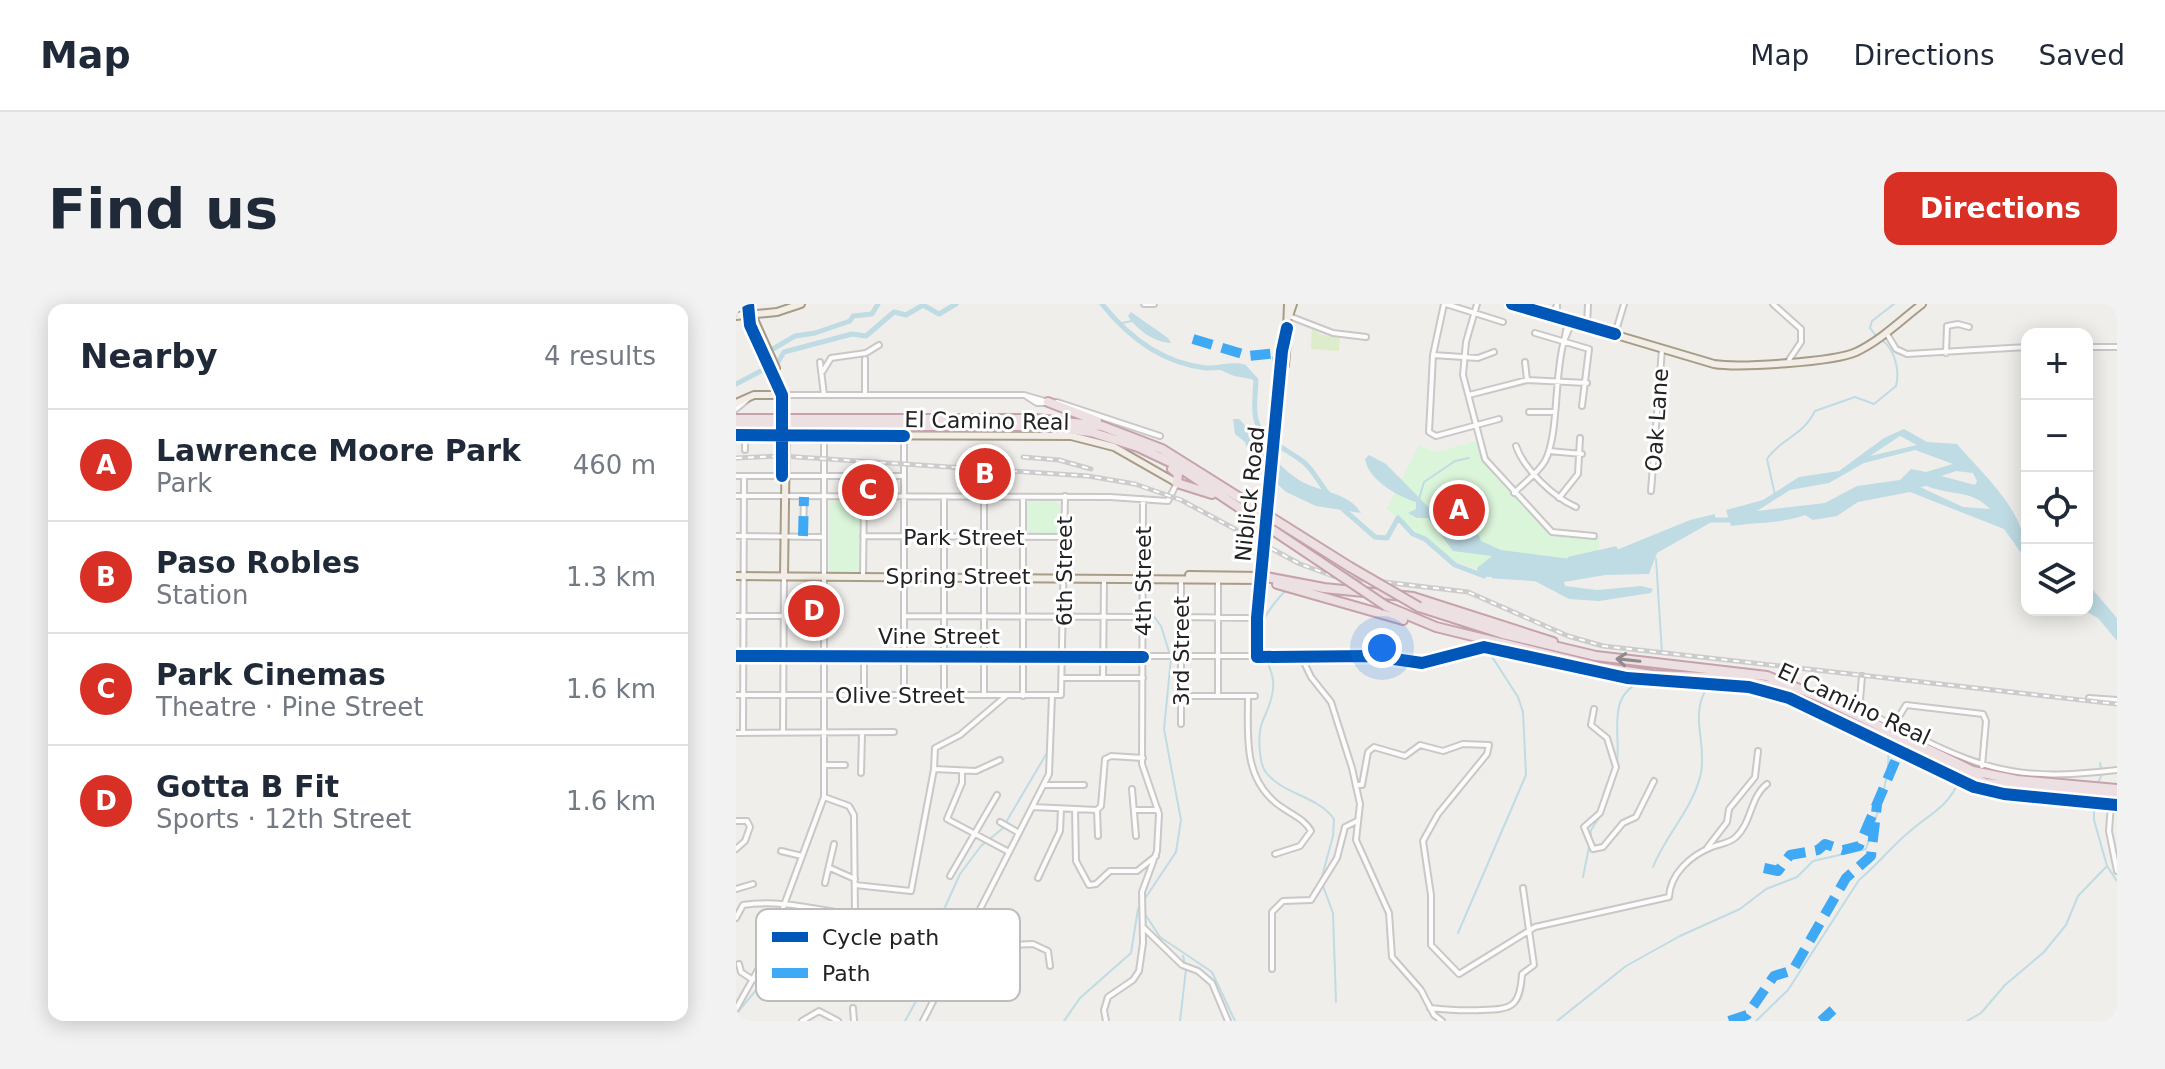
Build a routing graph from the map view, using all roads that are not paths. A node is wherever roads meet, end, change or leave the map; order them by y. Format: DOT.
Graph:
graph roads {
  1 [pos="801,304"];
  2 [pos="1144,304"];
  3 [pos="1154,304"];
  4 [pos="1290,304"];
  5 [pos="1445,304"];
  6 [pos="1477,304"];
  7 [pos="1512,304"];
  8 [pos="1558,304"];
  9 [pos="1588,304"];
  10 [pos="1624,304"];
  11 [pos="1773,304"];
  12 [pos="1918,305"];
  13 [pos="736,309"];
  14 [pos="748,310"];
  15 [pos="771,313"];
  16 [pos="1474,313"];
  17 [pos="736,316"];
  18 [pos="1289,316"];
  19 [pos="1554,317"];
  20 [pos="1503,322"];
  21 [pos="1570,322"];
  22 [pos="1587,326"];
  23 [pos="1969,327"];
  24 [pos="755,331"];
  25 [pos="1885,332"];
  26 [pos="1535,333"];
  27 [pos="1615,334"];
  28 [pos="1366,337"];
  29 [pos="1564,341"];
  30 [pos="879,345"];
  31 [pos="2021,347"];
  32 [pos="2093,347"];
  33 [pos="2117,347"];
  34 [pos="1662,349"];
  35 [pos="1494,352"];
  36 [pos="1946,353"];
  37 [pos="1433,355"];
  38 [pos="1464,358"];
  39 [pos="865,359"];
  40 [pos="1789,360"];
  41 [pos="820,362"];
  42 [pos="1525,362"];
  43 [pos="823,371"];
  44 [pos="1527,380"];
  45 [pos="778,381"];
  46 [pos="1555,381"];
  47 [pos="1587,383"];
  48 [pos="773,395"];
  49 [pos="784,395"];
  50 [pos="824,395"];
  51 [pos="865,395"];
  52 [pos="1024,395"];
  53 [pos="1469,395"];
  54 [pos="1050,401"];
  55 [pos="736,406"];
  56 [pos="1582,406"];
  57 [pos="1529,412"];
  58 [pos="1553,412"];
  59 [pos="736,419"];
  60 [pos="1499,419"];
  61 [pos="1477,423"];
  62 [pos="736,426"];
  63 [pos="784,433"];
  64 [pos="736,435"];
  65 [pos="1131,435"];
  66 [pos="745,436"];
  67 [pos="824,436"];
  68 [pos="904,436"];
  69 [pos="1160,436"];
  70 [pos="1580,438"];
  71 [pos="1516,446"];
  72 [pos="1138,447"];
  73 [pos="745,450"];
  74 [pos="1549,451"];
  75 [pos="1582,454"];
  76 [pos="1535,474"];
  77 [pos="736,476"];
  78 [pos="744,476"];
  79 [pos="784,476"];
  80 [pos="824,476"];
  81 [pos="904,476"];
  82 [pos="1177,483"];
  83 [pos="1651,491"];
  84 [pos="1514,493"];
  85 [pos="736,496"];
  86 [pos="743,496"];
  87 [pos="784,496"];
  88 [pos="904,496"];
  89 [pos="944,496"];
  90 [pos="1065,496"];
  91 [pos="804,497"];
  92 [pos="824,497"];
  93 [pos="864,497"];
  94 [pos="984,497"];
  95 [pos="1023,497"];
  96 [pos="1559,498"];
  97 [pos="1143,499"];
  98 [pos="1576,507"];
  99 [pos="1259,521"];
  100 [pos="736,536"];
  101 [pos="743,536"];
  102 [pos="784,536"];
  103 [pos="803,536"];
  104 [pos="863,536"];
  105 [pos="944,536"];
  106 [pos="984,536"];
  107 [pos="1594,536"];
  108 [pos="824,537"];
  109 [pos="903,537"];
  110 [pos="1023,537"];
  111 [pos="1064,537"];
  112 [pos="740,576"];
  113 [pos="784,576"];
  114 [pos="824,576"];
  115 [pos="863,576"];
  116 [pos="904,576"];
  117 [pos="944,576"];
  118 [pos="983,577"];
  119 [pos="1024,577"];
  120 [pos="1064,577"];
  121 [pos="1104,577"];
  122 [pos="1143,577"];
  123 [pos="1181,577"];
  124 [pos="1261,578"];
  125 [pos="1218,579"];
  126 [pos="736,616"];
  127 [pos="743,616"];
  128 [pos="784,616"];
  129 [pos="904,616"];
  130 [pos="944,616"];
  131 [pos="984,617"];
  132 [pos="1023,617"];
  133 [pos="1064,617"];
  134 [pos="1104,617"];
  135 [pos="1143,617"];
  136 [pos="1180,617"];
  137 [pos="1219,617"];
  138 [pos="1257,618"];
  139 [pos="1456,632"];
  140 [pos="736,656"];
  141 [pos="743,656"];
  142 [pos="784,656"];
  143 [pos="823,656"];
  144 [pos="864,656"];
  145 [pos="904,656"];
  146 [pos="944,656"];
  147 [pos="984,656"];
  148 [pos="1064,656"];
  149 [pos="1301,656"];
  150 [pos="1596,656"];
  151 [pos="1023,657"];
  152 [pos="1104,657"];
  153 [pos="1143,657"];
  154 [pos="1181,657"];
  155 [pos="1219,657"];
  156 [pos="1262,657"];
  157 [pos="1862,676"];
  158 [pos="1064,678"];
  159 [pos="1103,678"];
  160 [pos="1143,678"];
  161 [pos="1063,693"];
  162 [pos="736,695"];
  163 [pos="743,695"];
  164 [pos="783,695"];
  165 [pos="823,695"];
  166 [pos="864,695"];
  167 [pos="904,695"];
  168 [pos="944,695"];
  169 [pos="984,695"];
  170 [pos="1007,695"];
  171 [pos="1023,696"];
  172 [pos="1052,696"];
  173 [pos="1181,696"];
  174 [pos="1218,696"];
  175 [pos="1248,696"];
  176 [pos="1255,696"];
  177 [pos="2089,698"];
  178 [pos="2117,700"];
  179 [pos="1594,709"];
  180 [pos="1181,724"];
  181 [pos="1894,725"];
  182 [pos="783,732"];
  183 [pos="894,732"];
  184 [pos="736,733"];
  185 [pos="743,733"];
  186 [pos="824,734"];
  187 [pos="862,734"];
  188 [pos="1758,751"];
  189 [pos="1143,758"];
  190 [pos="1000,760"];
  191 [pos="824,765"];
  192 [pos="845,765"];
  193 [pos="1982,766"];
  194 [pos="934,769"];
  195 [pos="2117,770"];
  196 [pos="962,771"];
  197 [pos="861,773"];
  198 [pos="1654,781"];
  199 [pos="1767,784"];
  200 [pos="1044,785"];
  201 [pos="1084,785"];
  202 [pos="1357,785"];
  203 [pos="1132,789"];
  204 [pos="2117,789"];
  205 [pos="997,795"];
  206 [pos="824,797"];
  207 [pos="2115,801"];
  208 [pos="1033,807"];
  209 [pos="1061,809"];
  210 [pos="1075,809"];
  211 [pos="1097,810"];
  212 [pos="1136,810"];
  213 [pos="1158,810"];
  214 [pos="736,821"];
  215 [pos="1357,821"];
  216 [pos="1003,824"];
  217 [pos="1019,833"];
  218 [pos="974,834"];
  219 [pos="1098,836"];
  220 [pos="1136,836"];
  221 [pos="834,844"];
  222 [pos="736,849"];
  223 [pos="1707,849"];
  224 [pos="781,851"];
  225 [pos="1009,852"];
  226 [pos="1275,854"];
  227 [pos="803,856"];
  228 [pos="1156,856"];
  229 [pos="830,868"];
  230 [pos="2117,871"];
  231 [pos="950,876"];
  232 [pos="1038,878"];
  233 [pos="855,882"];
  234 [pos="825,883"];
  235 [pos="753,884"];
  236 [pos="1523,888"];
  237 [pos="736,889"];
  238 [pos="785,905"];
  239 [pos="783,909"];
  240 [pos="813,909"];
  241 [pos="855,909"];
  242 [pos="979,909"];
  243 [pos="736,918"];
  244 [pos="1142,926"];
  245 [pos="1528,932"];
  246 [pos="1020,944"];
  247 [pos="739,964"];
  248 [pos="1050,966"];
  249 [pos="1272,969"];
  250 [pos="756,973"];
  251 [pos="753,980"];
  252 [pos="933,1001"];
  253 [pos="853,1008"];
  254 [pos="1430,1008"];
  255 [pos="736,1009"];
  256 [pos="802,1021"];
  257 [pos="838,1021"];
  258 [pos="854,1021"];
  259 [pos="923,1021"];
  260 [pos="1106,1021"];
  261 [pos="1228,1021"];
  262 [pos="1442,1021"];
  1 -- 15 [label="main road"];
  2 -- 3 [label="street"];
  4 -- 18 [label="main road, Niblick Road"];
  5 -- 16 [label="street"];
  5 -- 37 [label="street"];
  6 -- 16 [label="street"];
  7 -- 19 [label="main road"];
  8 -- 19 [label="street"];
  9 -- 22 [label="street"];
  10 -- 27 [label="street"];
  11 -- 40 [label="street"];
  12 -- 25 [label="main road"];
  13 -- 14 [label="main road"];
  14 -- 15 [label="main road"];
  14 -- 17 [label="main road"];
  14 -- 24 [label="main road"];
  15 -- 24 [label="main road"];
  16 -- 20 [label="street"];
  16 -- 38 [label="street"];
  17 -- 24 [label="main road"];
  18 -- 28 [label="street"];
  18 -- 124 [label="main road, Niblick Road, bridge"];
  19 -- 21 [label="main road"];
  21 -- 22 [label="main road"];
  21 -- 29 [label="street"];
  22 -- 27 [label="main road"];
  23 -- 36 [label="street"];
  24 -- 45 [label="main road"];
  24 -- 45 [label="main road"];
  25 -- 36 [label="street"];
  25 -- 40 [label="main road"];
  26 -- 29 [label="street"];
  27 -- 34 [label="main road"];
  29 -- 46 [label="street"];
  29 -- 47 [label="street"];
  30 -- 43 [label="street"];
  31 -- 36 [label="street"];
  32 -- 33 [label="street"];
  34 -- 40 [label="main road"];
  34 -- 83 [label="street, Oak Lane"];
  35 -- 38 [label="street"];
  37 -- 38 [label="street"];
  37 -- 61 [label="street"];
  38 -- 53 [label="street"];
  39 -- 51 [label="street"];
  41 -- 43 [label="street"];
  42 -- 44 [label="street"];
  43 -- 50 [label="street"];
  44 -- 46 [label="street"];
  44 -- 53 [label="street"];
  45 -- 48 [label="main road"];
  45 -- 49 [label="main road"];
  46 -- 47 [label="street"];
  46 -- 58 [label="street"];
  47 -- 56 [label="street"];
  48 -- 49 [label="main road"];
  48 -- 55 [label="main road"];
  49 -- 50 [label="street"];
  49 -- 63 [label="main road, bridge"];
  50 -- 51 [label="street"];
  51 -- 52 [label="street"];
  52 -- 54 [label="street"];
  52 -- 54 [label="street"];
  53 -- 61 [label="street"];
  54 -- 65 [label="highway"];
  54 -- 69 [label="street"];
  57 -- 58 [label="street"];
  58 -- 74 [label="street"];
  59 -- 65 [label="highway, El Camino Real"];
  60 -- 61 [label="street"];
  61 -- 84 [label="street"];
  62 -- 72 [label="highway, El Camino Real"];
  63 -- 66 [label="main road"];
  63 -- 67 [label="main road"];
  63 -- 79 [label="main road"];
  64 -- 66 [label="main road"];
  65 -- 150 [label="highway, El Camino Real, bridge"];
  66 -- 73 [label="street"];
  67 -- 68 [label="main road"];
  67 -- 80 [label="street"];
  68 -- 81 [label="street"];
  68 -- 82 [label="main road"];
  70 -- 75 [label="street"];
  71 -- 76 [label="street"];
  72 -- 82 [label="highway"];
  72 -- 99 [label="highway, El Camino Real"];
  74 -- 75 [label="street"];
  74 -- 76 [label="street"];
  75 -- 96 [label="street"];
  76 -- 84 [label="street"];
  76 -- 96 [label="street"];
  77 -- 78 [label="street"];
  78 -- 79 [label="street"];
  78 -- 86 [label="street"];
  79 -- 80 [label="street"];
  79 -- 87 [label="main road"];
  80 -- 81 [label="street"];
  80 -- 92 [label="street"];
  81 -- 88 [label="street"];
  82 -- 97 [label="street"];
  82 -- 99 [label="highway"];
  84 -- 107 [label="street"];
  85 -- 86 [label="street"];
  86 -- 87 [label="street"];
  86 -- 101 [label="street"];
  87 -- 91 [label="street"];
  87 -- 102 [label="main road"];
  88 -- 89 [label="street"];
  88 -- 93 [label="street"];
  88 -- 109 [label="street"];
  89 -- 94 [label="street"];
  89 -- 105 [label="street"];
  90 -- 95 [label="street"];
  90 -- 97 [label="street"];
  90 -- 111 [label="street, 6th Street"];
  91 -- 92 [label="street"];
  91 -- 103 [label="street"];
  92 -- 93 [label="street"];
  92 -- 108 [label="street"];
  93 -- 104 [label="street"];
  94 -- 95 [label="street"];
  94 -- 106 [label="street"];
  95 -- 110 [label="street"];
  96 -- 98 [label="street"];
  97 -- 122 [label="street, 4th Street"];
  99 -- 139 [label="highway, El Camino Real, bridge"];
  100 -- 101 [label="street"];
  101 -- 102 [label="street"];
  101 -- 112 [label="street"];
  102 -- 103 [label="street"];
  102 -- 113 [label="main road"];
  103 -- 108 [label="street"];
  104 -- 109 [label="street, Park Street"];
  104 -- 115 [label="street"];
  105 -- 106 [label="street, Park Street"];
  105 -- 109 [label="street, Park Street"];
  105 -- 117 [label="street"];
  106 -- 110 [label="street, Park Street"];
  106 -- 118 [label="street"];
  108 -- 114 [label="street"];
  109 -- 116 [label="street"];
  110 -- 111 [label="street, Park Street"];
  110 -- 119 [label="street"];
  111 -- 120 [label="street, 6th Street"];
  112 -- 113 [label="main road, Spring Street"];
  112 -- 127 [label="street"];
  113 -- 114 [label="main road, Spring Street"];
  113 -- 128 [label="street"];
  114 -- 115 [label="main road, Spring Street"];
  114 -- 143 [label="street"];
  115 -- 116 [label="main road, Spring Street"];
  116 -- 117 [label="main road, Spring Street"];
  116 -- 129 [label="street"];
  117 -- 118 [label="main road, Spring Street"];
  117 -- 130 [label="street"];
  118 -- 119 [label="main road, Spring Street"];
  118 -- 131 [label="street"];
  119 -- 120 [label="main road, Spring Street"];
  119 -- 132 [label="street"];
  120 -- 121 [label="main road, Spring Street"];
  120 -- 133 [label="street, 6th Street"];
  121 -- 122 [label="main road, Spring Street"];
  121 -- 134 [label="street"];
  122 -- 123 [label="main road, Spring Street"];
  122 -- 135 [label="street, 4th Street"];
  123 -- 124 [label="main road, Spring Street"];
  123 -- 125 [label="main road, Spring Street"];
  123 -- 136 [label="street, 3rd Street"];
  124 -- 125 [label="main road, Spring Street"];
  124 -- 138 [label="street"];
  124 -- 139 [label="highway"];
  124 -- 150 [label="highway"];
  125 -- 137 [label="street"];
  126 -- 127 [label="street"];
  127 -- 128 [label="street"];
  127 -- 141 [label="street"];
  128 -- 142 [label="street"];
  129 -- 130 [label="street"];
  129 -- 145 [label="street"];
  130 -- 131 [label="street"];
  130 -- 146 [label="street"];
  131 -- 132 [label="street"];
  131 -- 147 [label="street"];
  132 -- 133 [label="street"];
  132 -- 151 [label="street"];
  133 -- 134 [label="street"];
  133 -- 148 [label="street, 6th Street"];
  134 -- 135 [label="street"];
  134 -- 152 [label="street"];
  135 -- 153 [label="street, 4th Street"];
  136 -- 137 [label="street"];
  136 -- 154 [label="street, 3rd Street"];
  137 -- 138 [label="street"];
  137 -- 155 [label="street"];
  138 -- 156 [label="street"];
  139 -- 207 [label="highway, El Camino Real"];
  140 -- 141 [label="street, Vine Street"];
  141 -- 142 [label="street, Vine Street"];
  141 -- 163 [label="street"];
  142 -- 143 [label="street, Vine Street"];
  142 -- 164 [label="street"];
  143 -- 144 [label="street, Vine Street"];
  143 -- 165 [label="street"];
  144 -- 145 [label="street, Vine Street"];
  144 -- 166 [label="street"];
  145 -- 146 [label="street, Vine Street"];
  145 -- 167 [label="street"];
  146 -- 147 [label="street, Vine Street"];
  146 -- 168 [label="street"];
  147 -- 151 [label="street, Vine Street"];
  147 -- 169 [label="street"];
  148 -- 151 [label="street, Vine Street"];
  148 -- 152 [label="street, Vine Street"];
  148 -- 158 [label="street, 6th Street"];
  149 -- 156 [label="street, Vine Street"];
  149 -- 202 [label="street"];
  149 -- 207 [label="street, Vine Street"];
  204 -- 150 [label="highway, El Camino Real, one-way"];
  151 -- 171 [label="street"];
  152 -- 153 [label="street, Vine Street"];
  152 -- 159 [label="street"];
  153 -- 154 [label="street, Vine Street"];
  153 -- 160 [label="street, 4th Street"];
  154 -- 155 [label="street, Vine Street"];
  154 -- 173 [label="street, 3rd Street"];
  155 -- 156 [label="street, Vine Street"];
  155 -- 174 [label="street"];
  157 -- 181 [label="street"];
  158 -- 159 [label="street"];
  158 -- 161 [label="street, 6th Street"];
  159 -- 160 [label="street"];
  160 -- 189 [label="street, 4th Street"];
  161 -- 172 [label="street, Olive Street"];
  162 -- 163 [label="street, Olive Street"];
  163 -- 164 [label="street, Olive Street"];
  163 -- 185 [label="street"];
  164 -- 165 [label="street, Olive Street"];
  164 -- 182 [label="street"];
  165 -- 166 [label="street, Olive Street"];
  165 -- 186 [label="street"];
  166 -- 167 [label="street, Olive Street"];
  167 -- 168 [label="street, Olive Street"];
  168 -- 169 [label="street, Olive Street"];
  169 -- 170 [label="street, Olive Street"];
  170 -- 171 [label="street, Olive Street"];
  170 -- 194 [label="street"];
  171 -- 172 [label="street, Olive Street"];
  172 -- 200 [label="street"];
  173 -- 174 [label="street"];
  173 -- 180 [label="street, 3rd Street"];
  174 -- 175 [label="street"];
  175 -- 176 [label="street"];
  175 -- 226 [label="street"];
  177 -- 178 [label="street"];
  179 -- 198 [label="street"];
  181 -- 193 [label="street"];
  181 -- 193 [label="street"];
  182 -- 185 [label="street"];
  182 -- 186 [label="street"];
  183 -- 187 [label="street"];
  184 -- 185 [label="street"];
  186 -- 187 [label="street"];
  186 -- 191 [label="street"];
  187 -- 197 [label="street"];
  188 -- 223 [label="street"];
  189 -- 211 [label="street"];
  189 -- 213 [label="street, 4th Street"];
  190 -- 196 [label="street"];
  191 -- 192 [label="street"];
  191 -- 206 [label="street"];
  193 -- 195 [label="street"];
  194 -- 196 [label="street"];
  194 -- 233 [label="street"];
  196 -- 218 [label="street"];
  199 -- 223 [label="street"];
  200 -- 201 [label="street"];
  200 -- 208 [label="street"];
  202 -- 215 [label="street"];
  202 -- 245 [label="street"];
  203 -- 212 [label="street"];
  205 -- 218 [label="street"];
  206 -- 227 [label="street"];
  206 -- 233 [label="street"];
  207 -- 230 [label="street"];
  208 -- 209 [label="street"];
  208 -- 217 [label="street"];
  209 -- 210 [label="street"];
  209 -- 232 [label="street"];
  210 -- 211 [label="street"];
  210 -- 228 [label="street"];
  211 -- 219 [label="street"];
  212 -- 213 [label="street"];
  212 -- 220 [label="street"];
  213 -- 228 [label="street, 4th Street"];
  214 -- 222 [label="street"];
  215 -- 249 [label="street"];
  215 -- 254 [label="street"];
  216 -- 217 [label="street"];
  217 -- 225 [label="street"];
  218 -- 225 [label="street"];
  218 -- 231 [label="street"];
  221 -- 229 [label="street"];
  223 -- 245 [label="street"];
  224 -- 227 [label="street"];
  225 -- 242 [label="street"];
  227 -- 238 [label="street"];
  228 -- 244 [label="street, 4th Street"];
  229 -- 233 [label="street"];
  229 -- 234 [label="street"];
  233 -- 241 [label="street"];
  235 -- 237 [label="street"];
  236 -- 245 [label="street"];
  238 -- 239 [label="street"];
  238 -- 240 [label="street"];
  238 -- 243 [label="street"];
  244 -- 260 [label="street"];
  244 -- 261 [label="street"];
  245 -- 254 [label="street"];
  246 -- 248 [label="street"];
  247 -- 251 [label="street"];
  250 -- 251 [label="street"];
  251 -- 255 [label="street"];
  252 -- 259 [label="street"];
  253 -- 258 [label="street"];
  254 -- 262 [label="street"];
  256 -- 257 [label="street"];
}
